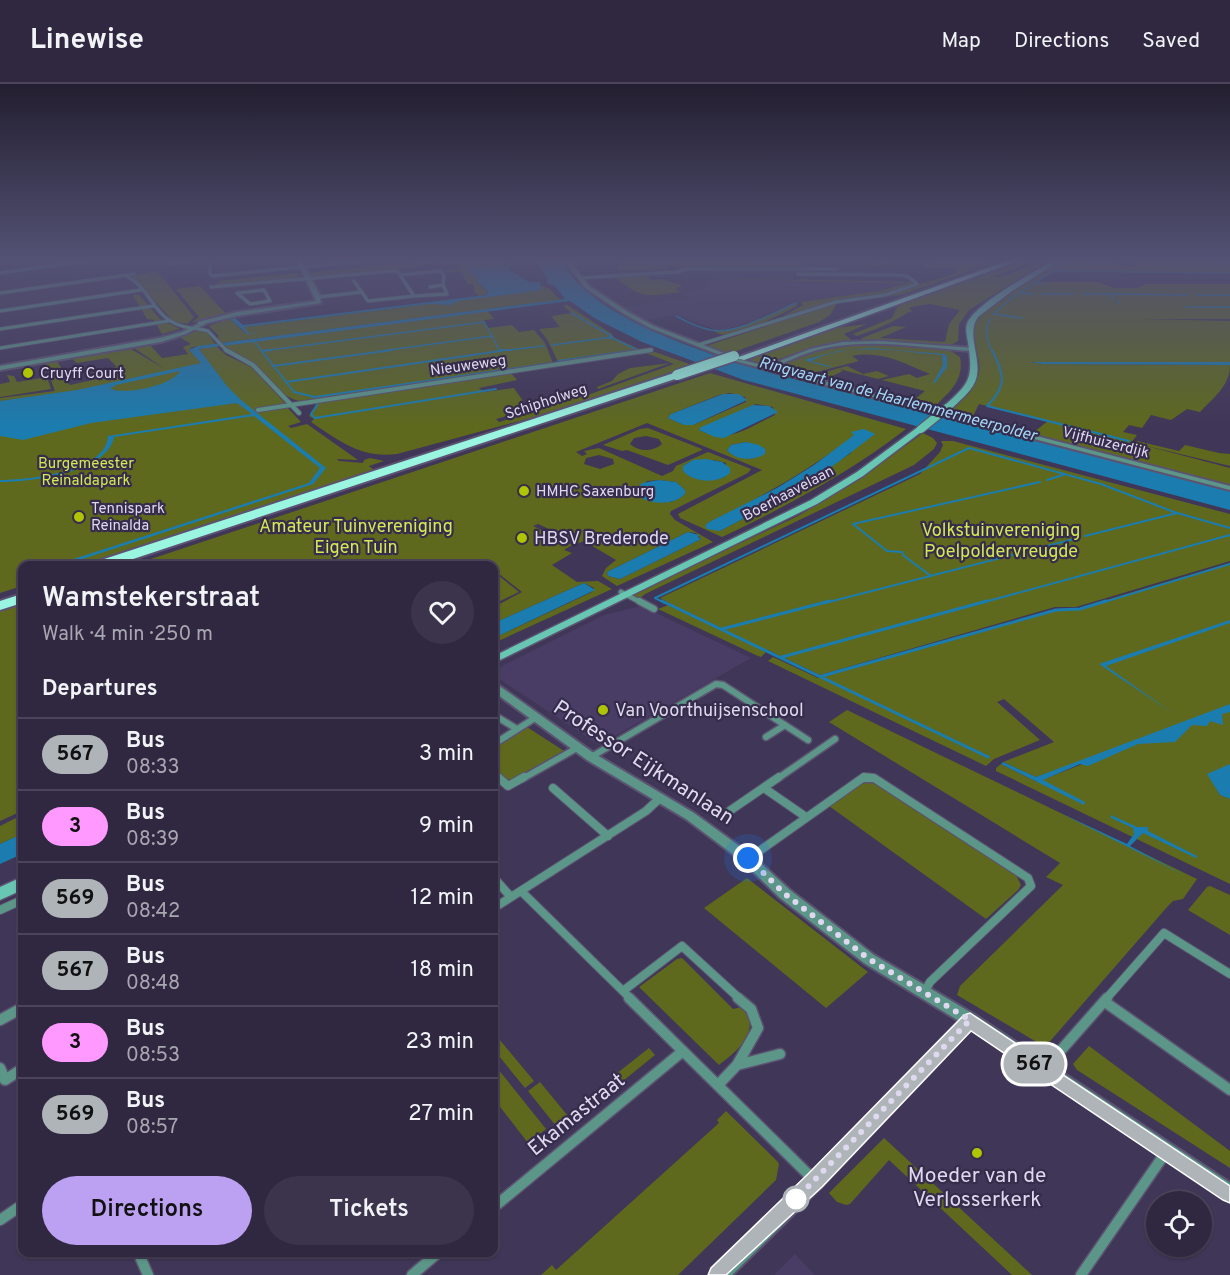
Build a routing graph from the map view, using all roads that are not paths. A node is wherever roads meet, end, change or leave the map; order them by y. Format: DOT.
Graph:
graph roads {
  1 [pos="83,317"];
  2 [pos="164,317"];
  3 [pos="227,317"];
  4 [pos="633,317"];
  5 [pos="789,317"];
  6 [pos="837,317"];
  7 [pos="854,317"];
  8 [pos="975,317"];
  9 [pos="168,321"];
  10 [pos="854,324"];
  11 [pos="830,325"];
  12 [pos="192,328"];
  13 [pos="0,329"];
  14 [pos="698,345"];
  15 [pos="0,348"];
  16 [pos="972,349"];
  17 [pos="651,350"];
  18 [pos="769,367"];
  19 [pos="0,368"];
  20 [pos="681,377"];
  21 [pos="290,403"];
  22 [pos="258,410"];
  23 [pos="299,413"];
  24 [pos="1230,488"];
  25 [pos="112,561"];
  26 [pos="137,561"];
  27 [pos="18,591"];
  28 [pos="624,593"];
  29 [pos="0,597"];
  30 [pos="18,599"];
  31 [pos="0,606"];
  32 [pos="654,609"];
  33 [pos="498,650"];
  34 [pos="498,658"];
  35 [pos="498,690"];
  36 [pos="498,698"];
  37 [pos="498,717"];
  38 [pos="535,718"];
  39 [pos="785,725"];
  40 [pos="517,729"];
  41 [pos="766,736"];
  42 [pos="835,739"];
  43 [pos="808,740"];
  44 [pos="498,741"];
  45 [pos="577,748"];
  46 [pos="591,757"];
  47 [pos="498,777"];
  48 [pos="554,788"];
  49 [pos="764,788"];
  50 [pos="660,798"];
  51 [pos="728,812"];
  52 [pos="806,817"];
  53 [pos="608,836"];
  54 [pos="748,858"];
  55 [pos="18,877"];
  56 [pos="498,882"];
  57 [pos="18,885"];
  58 [pos="0,886"];
  59 [pos="521,891"];
  60 [pos="0,894"];
  61 [pos="511,897"];
  62 [pos="18,902"];
  63 [pos="498,905"];
  64 [pos="0,910"];
  65 [pos="1230,974"];
  66 [pos="623,991"];
  67 [pos="925,991"];
  68 [pos="1106,1002"];
  69 [pos="18,1010"];
  70 [pos="0,1020"];
  71 [pos="970,1020"];
  72 [pos="684,1051"];
  73 [pos="780,1054"];
  74 [pos="737,1065"];
  75 [pos="0,1068"];
  76 [pos="1046,1072"];
  77 [pos="18,1074"];
  78 [pos="718,1085"];
  79 [pos="1230,1090"];
  80 [pos="1166,1151"];
  81 [pos="815,1181"];
  82 [pos="1230,1193"];
  83 [pos="498,1205"];
  84 [pos="18,1208"];
  85 [pos="0,1220"];
  86 [pos="140,1257"];
  87 [pos="433,1257"];
  88 [pos="1084,1274"];
  89 [pos="148,1275"];
  90 [pos="412,1275"];
  91 [pos="719,1275"];
  1 -- 13 [label="street"];
  2 -- 9 [label="street"];
  3 -- 12 [label="street"];
  4 -- 14 [label="street, Vijfhuizerdijk"];
  5 -- 14 [label="street"];
  6 -- 11 [label="highway"];
  7 -- 11 [label="highway, Schipholweg"];
  8 -- 16 [label="main road"];
  9 -- 12 [label="street"];
  9 -- 15 [label="street"];
  10 -- 11 [label="highway"];
  11 -- 20 [label="highway, Schipholweg, bridge"];
  12 -- 19 [label="street"];
  12 -- 21 [label="street"];
  14 -- 18 [label="street, Vijfhuizerdijk"];
  16 -- 18 [label="street"];
  16 -- 28 [label="main road, Boerhaavelaan, bridge"];
  17 -- 21 [label="street, Nieuweweg"];
  18 -- 24 [label="street, Vijfhuizerdijk"];
  20 -- 25 [label="highway, Schipholweg"];
  20 -- 26 [label="highway, Schipholweg"];
  21 -- 22 [label="street, Nieuweweg"];
  21 -- 23 [label="street"];
  27 -- 29 [label="highway"];
  28 -- 32 [label="street"];
  28 -- 33 [label="main road, Boerhaavelaan"];
  28 -- 34 [label="main road, Boerhaavelaan"];
  30 -- 31 [label="highway"];
  35 -- 38 [label="street, Professor Eijkmanlaan"];
  36 -- 38 [label="street, Professor Eijkmanlaan"];
  37 -- 40 [label="street"];
  38 -- 40 [label="street"];
  38 -- 45 [label="street, Professor Eijkmanlaan"];
  39 -- 41 [label="street"];
  39 -- 43 [label="street"];
  39 -- 46 [label="street"];
  40 -- 44 [label="street"];
  42 -- 49 [label="street"];
  45 -- 46 [label="street, Professor Eijkmanlaan"];
  45 -- 47 [label="street"];
  46 -- 50 [label="street, Professor Eijkmanlaan"];
  48 -- 53 [label="street"];
  49 -- 51 [label="street"];
  49 -- 52 [label="street"];
  50 -- 53 [label="street"];
  50 -- 54 [label="street, Professor Eijkmanlaan"];
  52 -- 54 [label="street"];
  52 -- 67 [label="street"];
  53 -- 59 [label="street"];
  54 -- 67 [label="street, Professor Eijkmanlaan"];
  55 -- 58 [label="main road"];
  56 -- 61 [label="street"];
  57 -- 60 [label="main road"];
  59 -- 61 [label="street"];
  59 -- 66 [label="street"];
  61 -- 63 [label="street"];
  62 -- 64 [label="street"];
  65 -- 68 [label="street"];
  66 -- 72 [label="street"];
  66 -- 74 [label="street"];
  67 -- 71 [label="street, Professor Eijkmanlaan"];
  68 -- 76 [label="street"];
  68 -- 79 [label="street"];
  69 -- 70 [label="street"];
  71 -- 76 [label="street, Professor Eijkmanlaan"];
  71 -- 81 [label="street"];
  72 -- 78 [label="street"];
  72 -- 83 [label="street, Ekamastraat"];
  73 -- 74 [label="street"];
  74 -- 78 [label="street"];
  75 -- 77 [label="street"];
  76 -- 80 [label="street, Professor Eijkmanlaan"];
  78 -- 81 [label="street"];
  80 -- 82 [label="street, Professor Eijkmanlaan"];
  80 -- 88 [label="street"];
  81 -- 91 [label="street"];
  84 -- 85 [label="street"];
  86 -- 89 [label="street"];
  87 -- 90 [label="street"];
}
